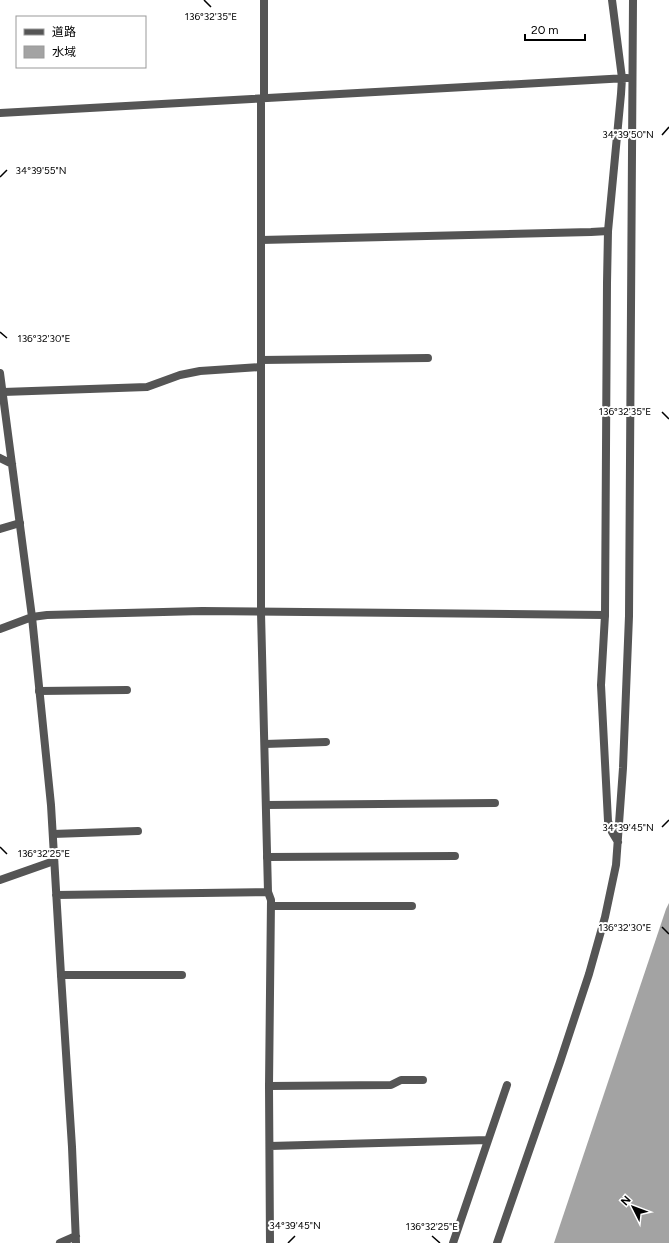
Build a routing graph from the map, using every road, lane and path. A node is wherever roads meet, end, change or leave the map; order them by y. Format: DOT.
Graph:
graph roads {
  1 [pos="264,0"];
  2 [pos="612,0"];
  3 [pos="633,0"];
  4 [pos="622,78"];
  5 [pos="632,78"];
  6 [pos="263,99"];
  7 [pos="0,113"];
  8 [pos="608,231"];
  9 [pos="261,240"];
  10 [pos="428,358"];
  11 [pos="261,364"];
  12 [pos="0,373"];
  13 [pos="3,392"];
  14 [pos="0,458"];
  15 [pos="12,464"];
  16 [pos="20,523"];
  17 [pos="0,529"];
  18 [pos="261,613"];
  19 [pos="605,615"];
  20 [pos="32,617"];
  21 [pos="0,629"];
  22 [pos="127,690"];
  23 [pos="39,692"];
  24 [pos="326,742"];
  25 [pos="264,744"];
  26 [pos="495,803"];
  27 [pos="266,804"];
  28 [pos="138,831"];
  29 [pos="52,834"];
  30 [pos="618,842"];
  31 [pos="456,856"];
  32 [pos="267,857"];
  33 [pos="54,861"];
  34 [pos="0,880"];
  35 [pos="268,892"];
  36 [pos="56,895"];
  37 [pos="271,906"];
  38 [pos="412,906"];
  39 [pos="61,975"];
  40 [pos="182,975"];
  41 [pos="423,1080"];
  42 [pos="507,1085"];
  43 [pos="269,1086"];
  44 [pos="488,1140"];
  45 [pos="270,1146"];
  46 [pos="76,1240"];
  47 [pos="60,1243"];
  48 [pos="270,1243"];
  49 [pos="453,1243"];
  50 [pos="497,1243"];
  1 -- 6 [label="street"];
  2 -- 4 [label="street"];
  3 -- 5 [label="street"];
  4 -- 5 [label="street"];
  4 -- 6 [label="street"];
  4 -- 8 [label="street"];
  5 -- 30 [label="street"];
  6 -- 7 [label="street"];
  6 -- 9 [label="street"];
  8 -- 9 [label="street"];
  8 -- 19 [label="street"];
  9 -- 11 [label="street"];
  10 -- 11 [label="street"];
  11 -- 13 [label="street"];
  11 -- 18 [label="street"];
  12 -- 13 [label="street"];
  13 -- 15 [label="street"];
  14 -- 15 [label="street"];
  15 -- 16 [label="street"];
  16 -- 17 [label="street"];
  16 -- 20 [label="street"];
  18 -- 19 [label="street"];
  18 -- 20 [label="street"];
  18 -- 25 [label="street"];
  19 -- 30 [label="street"];
  20 -- 21 [label="street"];
  20 -- 23 [label="street"];
  22 -- 23 [label="street"];
  23 -- 29 [label="street"];
  24 -- 25 [label="street"];
  25 -- 27 [label="street"];
  26 -- 27 [label="street"];
  27 -- 32 [label="street"];
  28 -- 29 [label="street"];
  29 -- 33 [label="street"];
  30 -- 50 [label="street"];
  31 -- 32 [label="street"];
  32 -- 35 [label="street"];
  33 -- 34 [label="street"];
  33 -- 36 [label="street"];
  35 -- 36 [label="street"];
  35 -- 37 [label="street"];
  36 -- 39 [label="street"];
  37 -- 38 [label="street"];
  37 -- 43 [label="street"];
  39 -- 40 [label="street"];
  39 -- 46 [label="street"];
  41 -- 43 [label="street"];
  42 -- 44 [label="street"];
  43 -- 45 [label="street"];
  44 -- 45 [label="street"];
  44 -- 49 [label="street"];
  45 -- 48 [label="street"];
  46 -- 47 [label="street"];
}
